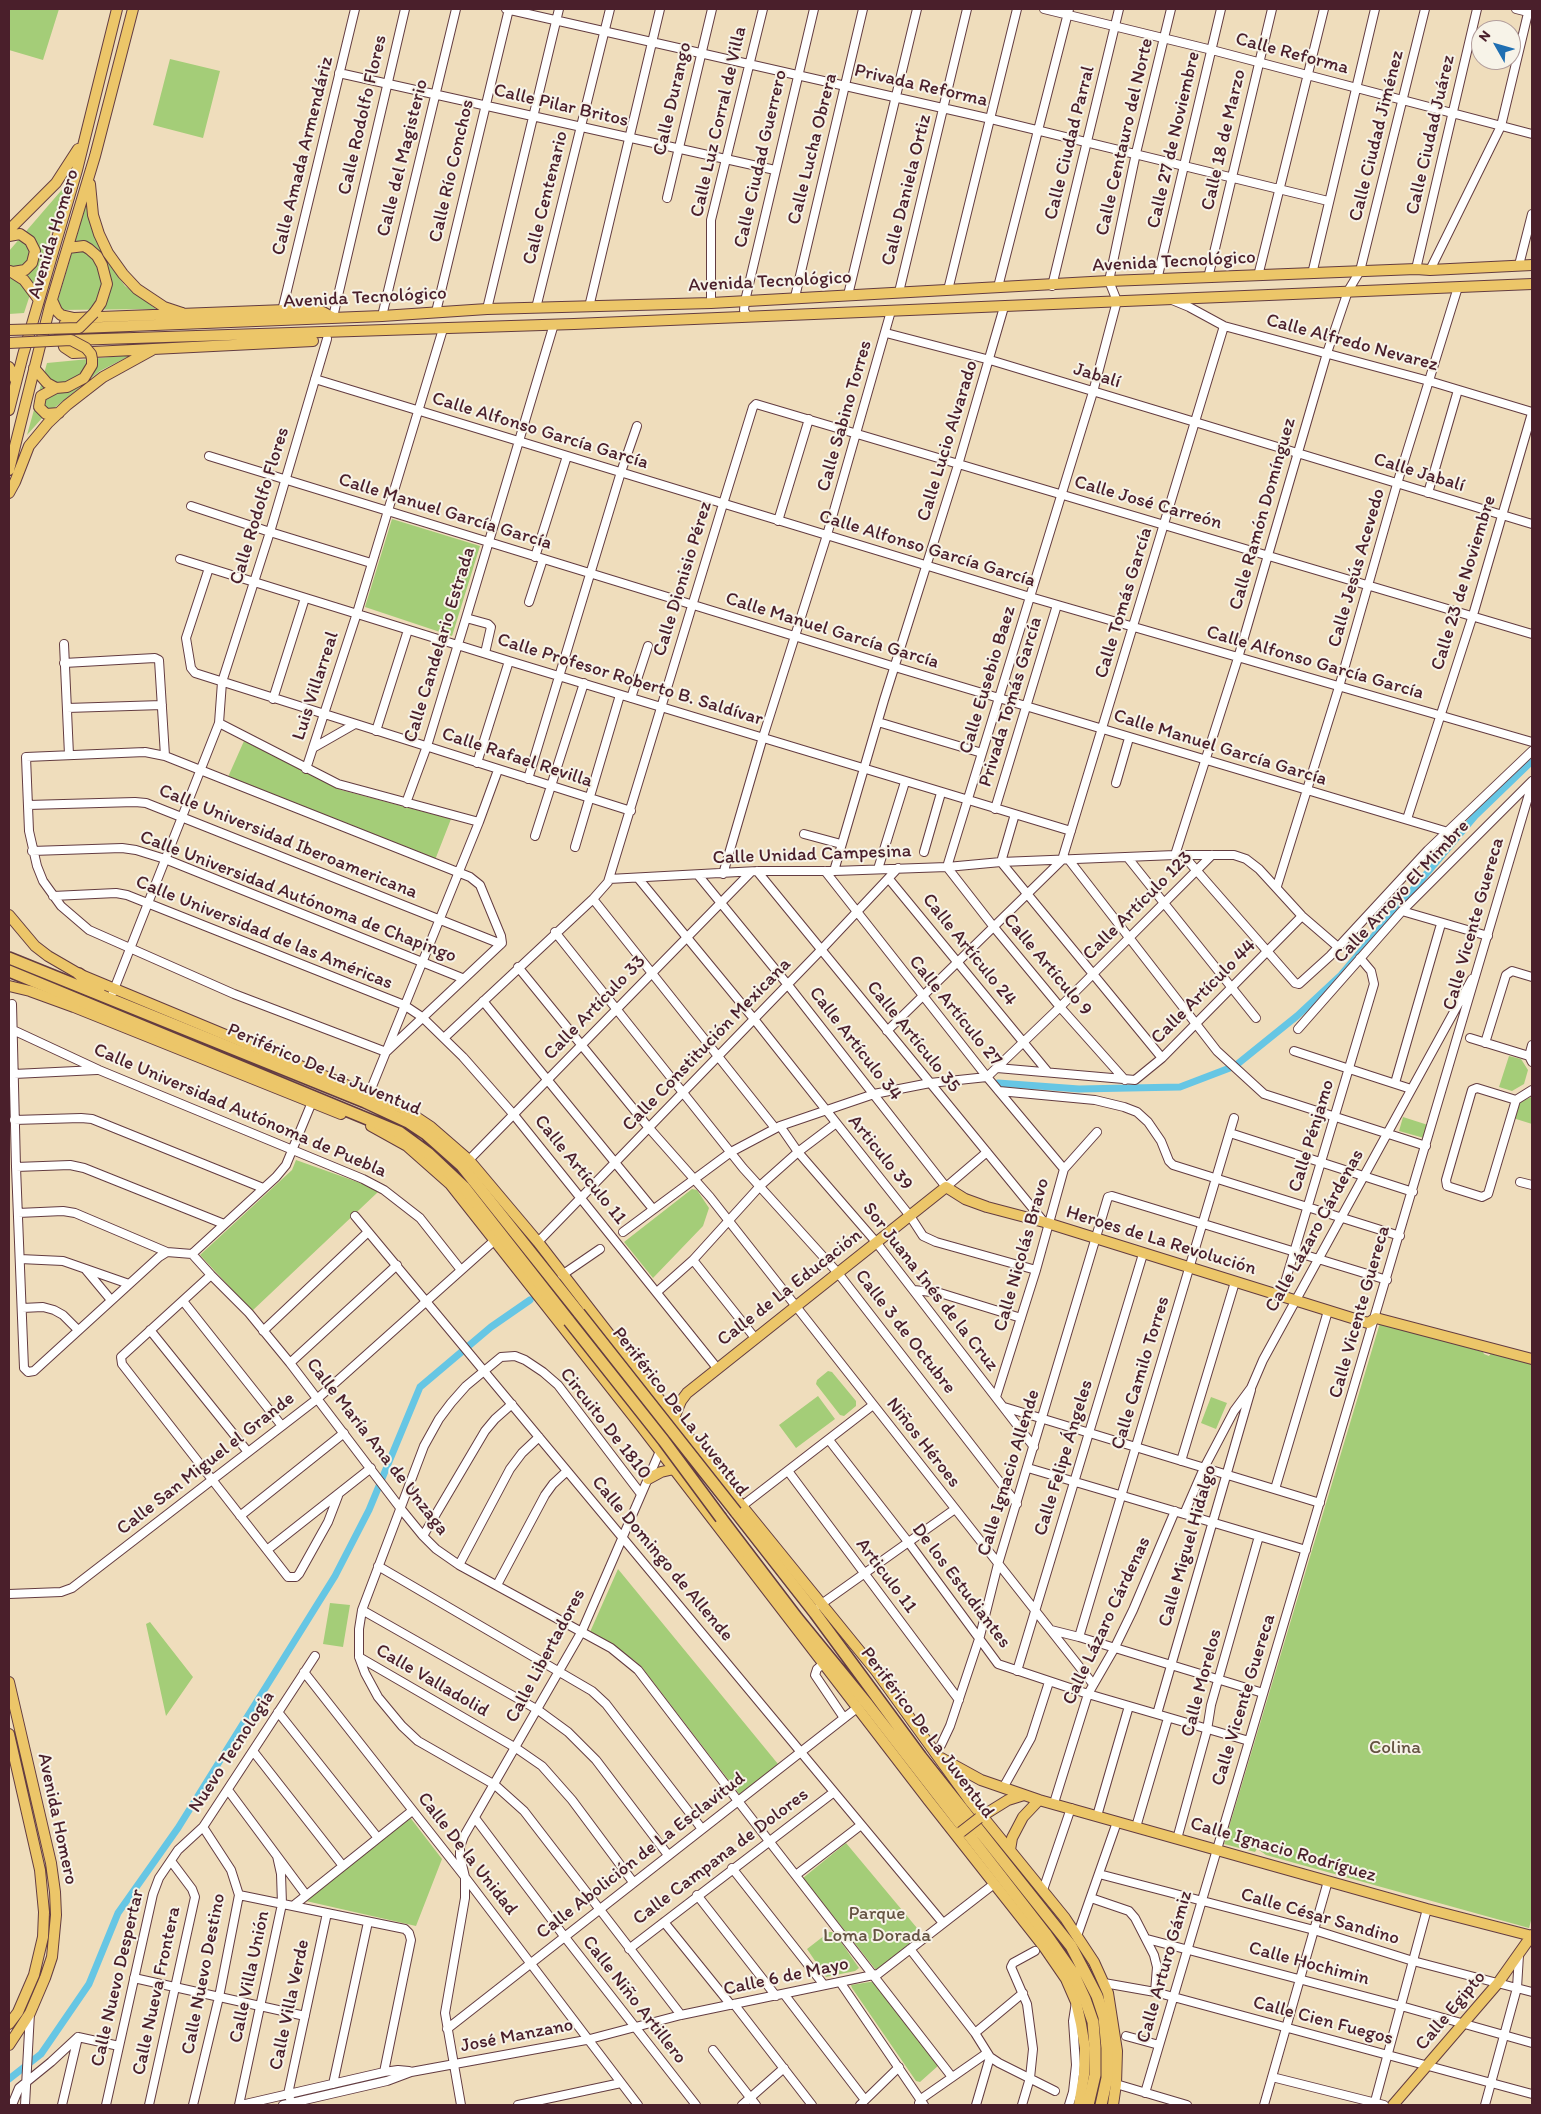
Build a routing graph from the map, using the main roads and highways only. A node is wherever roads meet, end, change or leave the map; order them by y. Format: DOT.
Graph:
graph roads {
  1 [pos="117,9"];
  2 [pos="133,9"];
  3 [pos="89,117"];
  4 [pos="104,121"];
  5 [pos="84,140"];
  6 [pos="90,175"];
  7 [pos="9,230"];
  8 [pos="9,236"];
  9 [pos="68,248"];
  10 [pos="1532,265"];
  11 [pos="11,271"];
  12 [pos="1532,284"];
  13 [pos="51,303"];
  14 [pos="38,304"];
  15 [pos="190,315"];
  16 [pos="333,317"];
  17 [pos="74,318"];
  18 [pos="79,328"];
  19 [pos="9,330"];
  20 [pos="331,336"];
  21 [pos="71,340"];
  22 [pos="9,343"];
  23 [pos="155,348"];
  24 [pos="9,367"];
  25 [pos="34,368"];
  26 [pos="16,381"];
  27 [pos="56,388"];
  28 [pos="11,396"];
  29 [pos="9,410"];
  30 [pos="59,414"];
  31 [pos="9,470"];
  32 [pos="9,493"];
  33 [pos="9,915"];
  34 [pos="9,958"];
  35 [pos="9,971"];
  36 [pos="79,974"];
  37 [pos="9,986"];
  38 [pos="110,995"];
  39 [pos="187,1045"];
  40 [pos="171,1047"];
  41 [pos="325,1086"];
  42 [pos="364,1092"];
  43 [pos="466,1163"];
  44 [pos="942,1190"];
  45 [pos="470,1194"];
  46 [pos="483,1225"];
  47 [pos="1532,1359"];
  48 [pos="683,1397"];
  49 [pos="662,1402"];
  50 [pos="674,1419"];
  51 [pos="640,1425"];
  52 [pos="696,1446"];
  53 [pos="660,1451"];
  54 [pos="673,1467"];
  55 [pos="648,1479"];
  56 [pos="739,1509"];
  57 [pos="798,1578"];
  58 [pos="818,1609"];
  59 [pos="796,1618"];
  60 [pos="821,1661"];
  61 [pos="9,1682"];
  62 [pos="9,1734"];
  63 [pos="936,1753"];
  64 [pos="1024,1795"];
  65 [pos="1039,1800"];
  66 [pos="980,1817"];
  67 [pos="959,1834"];
  68 [pos="1010,1850"];
  69 [pos="1532,1936"];
  70 [pos="9,2024"];
  71 [pos="9,2045"];
  72 [pos="1078,2105"];
  73 [pos="1088,2105"];
  74 [pos="1102,2105"];
  75 [pos="1113,2105"];
  76 [pos="1393,2105"];
  1 -- 3 [label="main road, Avenida Homero"];
  2 -- 4 [label="main road, Avenida Homero"];
  3 -- 4 [label="main road"];
  3 -- 5 [label="main road, Avenida Homero"];
  4 -- 6 [label="main road, Avenida Homero"];
  5 -- 7 [label="main road"];
  5 -- 14 [label="main road, Avenida Homero"];
  6 -- 9 [label="main road, Avenida Homero"];
  6 -- 15 [label="main road"];
  8 -- 11 [label="main road"];
  9 -- 13 [label="main road, Avenida Homero"];
  9 -- 18 [label="main road, bridge"];
  10 -- 16 [label="main road, Avenida Tecnológico"];
  11 -- 14 [label="main road"];
  12 -- 20 [label="main road, Avenida Tecnológico"];
  13 -- 17 [label="main road"];
  13 -- 25 [label="main road, Avenida Homero"];
  14 -- 26 [label="main road, Avenida Homero"];
  15 -- 16 [label="main road"];
  15 -- 17 [label="main road"];
  16 -- 18 [label="main road, Avenida Tecnológico"];
  17 -- 23 [label="main road"];
  18 -- 19 [label="main road, Avenida Tecnológico, bridge"];
  20 -- 21 [label="main road, Avenida Tecnológico"];
  20 -- 23 [label="main road"];
  21 -- 22 [label="main road, Avenida Tecnológico, bridge"];
  21 -- 27 [label="main road, bridge"];
  23 -- 30 [label="main road"];
  24 -- 26 [label="main road"];
  25 -- 27 [label="main road"];
  25 -- 31 [label="main road, Avenida Homero"];
  26 -- 28 [label="main road, Avenida Homero"];
  27 -- 30 [label="main road"];
  28 -- 29 [label="main road, Avenida Homero"];
  30 -- 32 [label="main road"];
  33 -- 36 [label="main road"];
  34 -- 38 [label="highway, Periférico De La Juventud"];
  35 -- 39 [label="highway, Periférico De La Juventud"];
  36 -- 38 [label="highway"];
  37 -- 40 [label="main road"];
  38 -- 41 [label="highway, Periférico De La Juventud"];
  38 -- 42 [label="main road"];
  39 -- 40 [label="highway"];
  39 -- 45 [label="highway, Periférico De La Juventud"];
  40 -- 46 [label="main road"];
  41 -- 42 [label="highway"];
  41 -- 43 [label="highway, Periférico De La Juventud"];
  42 -- 43 [label="main road"];
  43 -- 49 [label="main road"];
  43 -- 56 [label="highway, Periférico De La Juventud, bridge"];
  44 -- 47 [label="main road, Heroes de La Revolución"];
  44 -- 48 [label="main road, Calle de La Educación"];
  45 -- 46 [label="highway"];
  45 -- 59 [label="highway, Periférico De La Juventud, bridge"];
  46 -- 51 [label="main road"];
  48 -- 49 [label="main road"];
  48 -- 50 [label="main road, Calle de La Educación"];
  49 -- 50 [label="main road"];
  49 -- 51 [label="main road"];
  50 -- 52 [label="main road"];
  50 -- 53 [label="main road, Calle Libertadores"];
  51 -- 53 [label="main road"];
  52 -- 54 [label="main road"];
  52 -- 56 [label="main road"];
  53 -- 54 [label="main road"];
  54 -- 55 [label="main road"];
  54 -- 60 [label="main road"];
  56 -- 57 [label="main road"];
  56 -- 58 [label="highway, Periférico De La Juventud"];
  57 -- 58 [label="highway"];
  58 -- 63 [label="main road"];
  58 -- 74 [label="highway, Periférico De La Juventud"];
  59 -- 60 [label="highway"];
  59 -- 73 [label="highway, Periférico De La Juventud"];
  60 -- 67 [label="main road"];
  61 -- 71 [label="main road, Avenida Homero"];
  62 -- 70 [label="main road, Avenida Homero"];
  63 -- 64 [label="main road, Calle Ignacio Rodríguez"];
  63 -- 66 [label="main road"];
  64 -- 65 [label="main road, Calle Ignacio Rodríguez"];
  64 -- 66 [label="main road"];
  65 -- 68 [label="main road"];
  65 -- 69 [label="main road, Calle Ignacio Rodríguez"];
  66 -- 67 [label="main road, bridge"];
  66 -- 68 [label="main road"];
  67 -- 72 [label="main road"];
  68 -- 75 [label="main road"];
  69 -- 76 [label="main road, Calle Egipto"];
}
